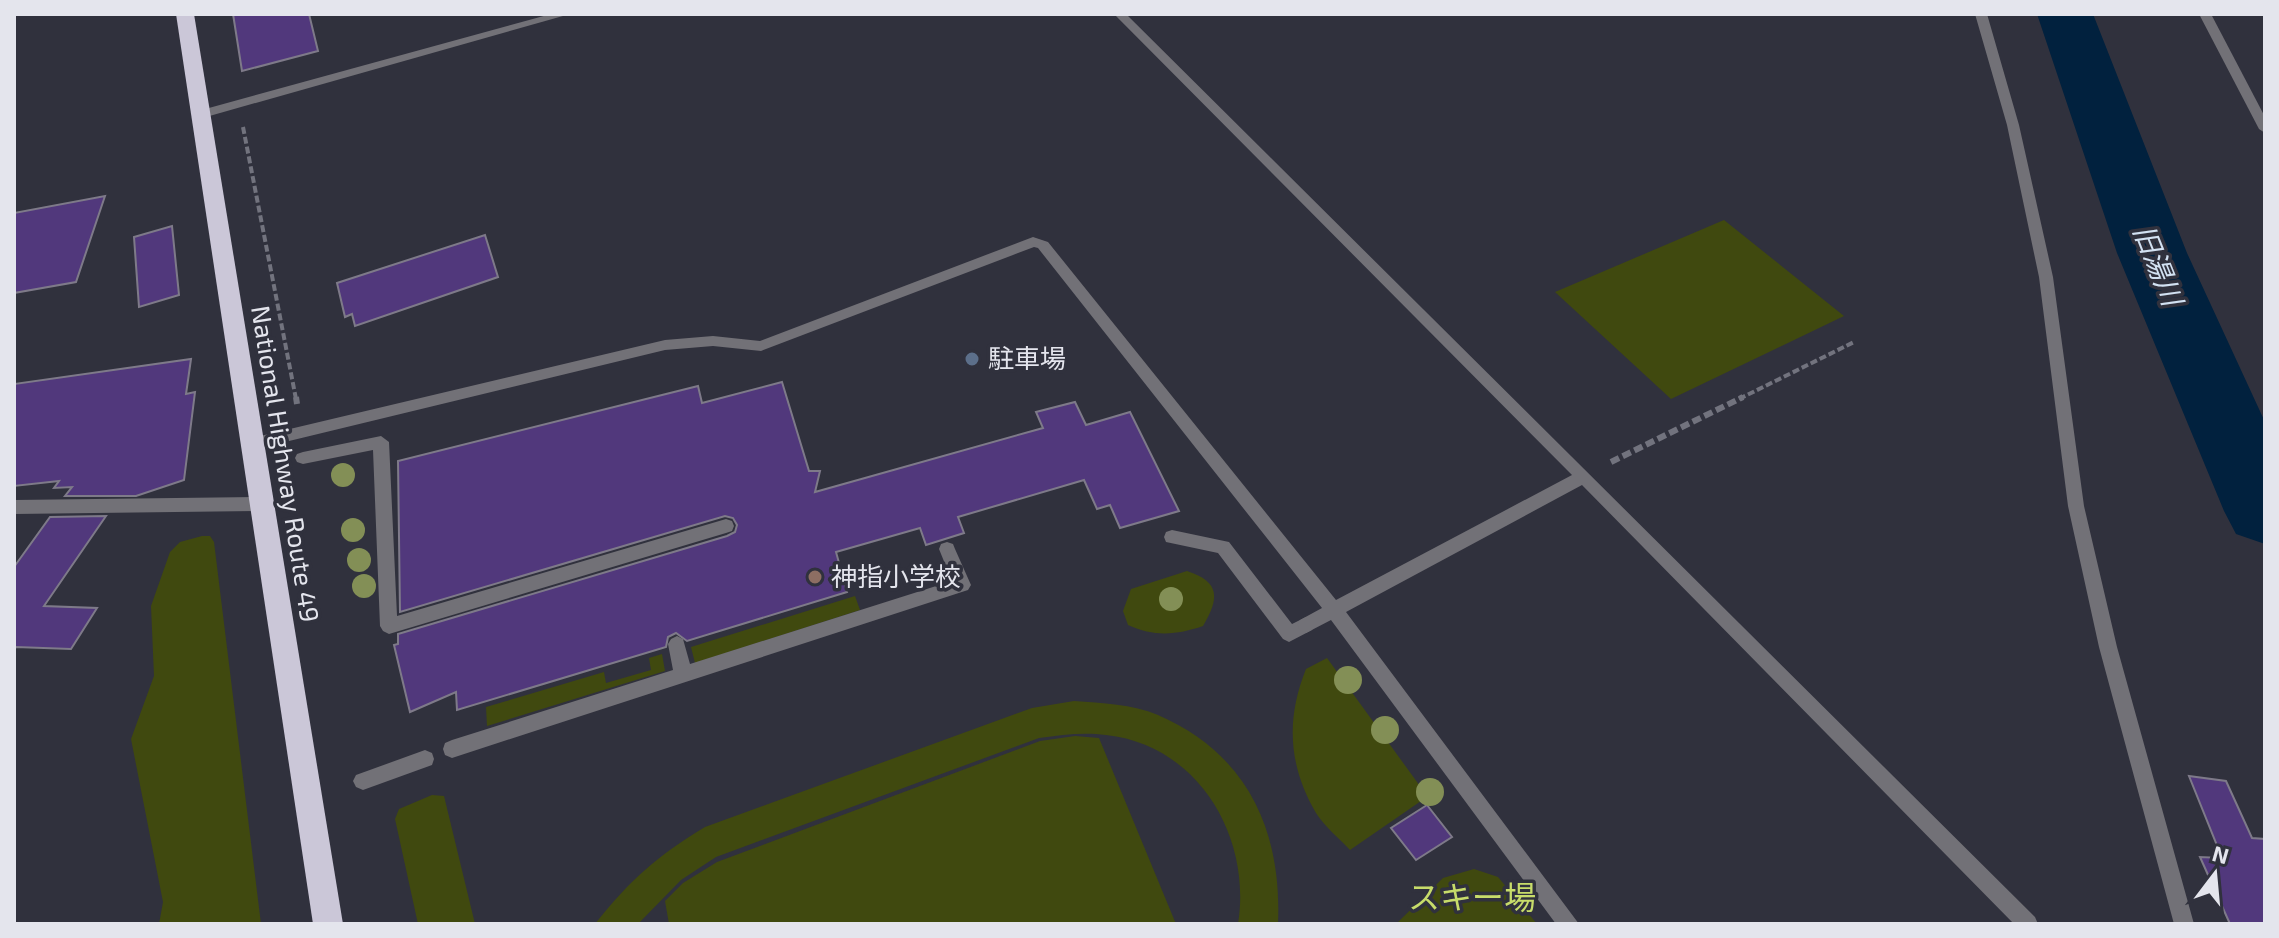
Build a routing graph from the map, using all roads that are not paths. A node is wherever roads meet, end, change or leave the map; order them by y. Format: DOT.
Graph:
graph roads {
  1 [pos="185,14"];
  2 [pos="564,14"];
  3 [pos="1120,14"];
  4 [pos="1981,14"];
  5 [pos="2205,14"];
  6 [pos="202,114"];
  7 [pos="2265,129"];
  8 [pos="252,444"];
  9 [pos="303,458"];
  10 [pos="1584,476"];
  11 [pos="264,504"];
  12 [pos="14,507"];
  13 [pos="726,526"];
  14 [pos="1172,537"];
  15 [pos="947,549"];
  16 [pos="1333,609"];
  17 [pos="677,644"];
  18 [pos="683,674"];
  19 [pos="452,749"];
  20 [pos="425,759"];
  21 [pos="363,781"];
  22 [pos="328,924"];
  23 [pos="1569,924"];
  24 [pos="2028,924"];
  25 [pos="2184,924"];
  1 -- 6 [label="highway, National Highway Route 49"];
  2 -- 6 [label="street"];
  3 -- 10 [label="street"];
  4 -- 25 [label="street"];
  5 -- 7 [label="street"];
  6 -- 8 [label="highway, National Highway Route 49"];
  8 -- 11 [label="highway, National Highway Route 49"];
  8 -- 16 [label="street"];
  9 -- 13 [label="street"];
  10 -- 16 [label="street"];
  10 -- 24 [label="street"];
  11 -- 12 [label="street"];
  11 -- 22 [label="highway, National Highway Route 49"];
  14 -- 16 [label="street"];
  15 -- 18 [label="street"];
  16 -- 23 [label="street"];
  17 -- 18 [label="street"];
  18 -- 19 [label="street"];
  20 -- 21 [label="street"];
}
